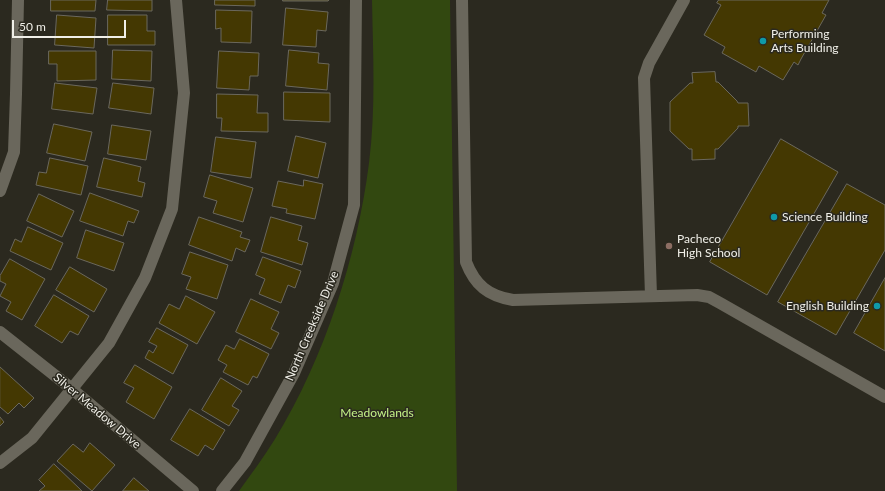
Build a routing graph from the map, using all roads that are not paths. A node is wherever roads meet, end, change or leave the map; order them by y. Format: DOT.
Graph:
graph roads {
  1 [pos="18,0"];
  2 [pos="176,0"];
  3 [pos="356,0"];
  4 [pos="462,0"];
  5 [pos="684,0"];
  6 [pos="0,191"];
  7 [pos="651,296"];
  8 [pos="0,332"];
  9 [pos="72,389"];
  10 [pos="885,397"];
  11 [pos="0,463"];
  12 [pos="193,491"];
  13 [pos="222,491"];
  1 -- 6 [label="street"];
  2 -- 9 [label="street"];
  3 -- 13 [label="street, North Creekside Drive"];
  4 -- 7 [label="street"];
  5 -- 7 [label="street"];
  7 -- 10 [label="street"];
  8 -- 9 [label="street, Silver Meadow Drive"];
  9 -- 11 [label="street"];
  9 -- 12 [label="street, Silver Meadow Drive"];
}
